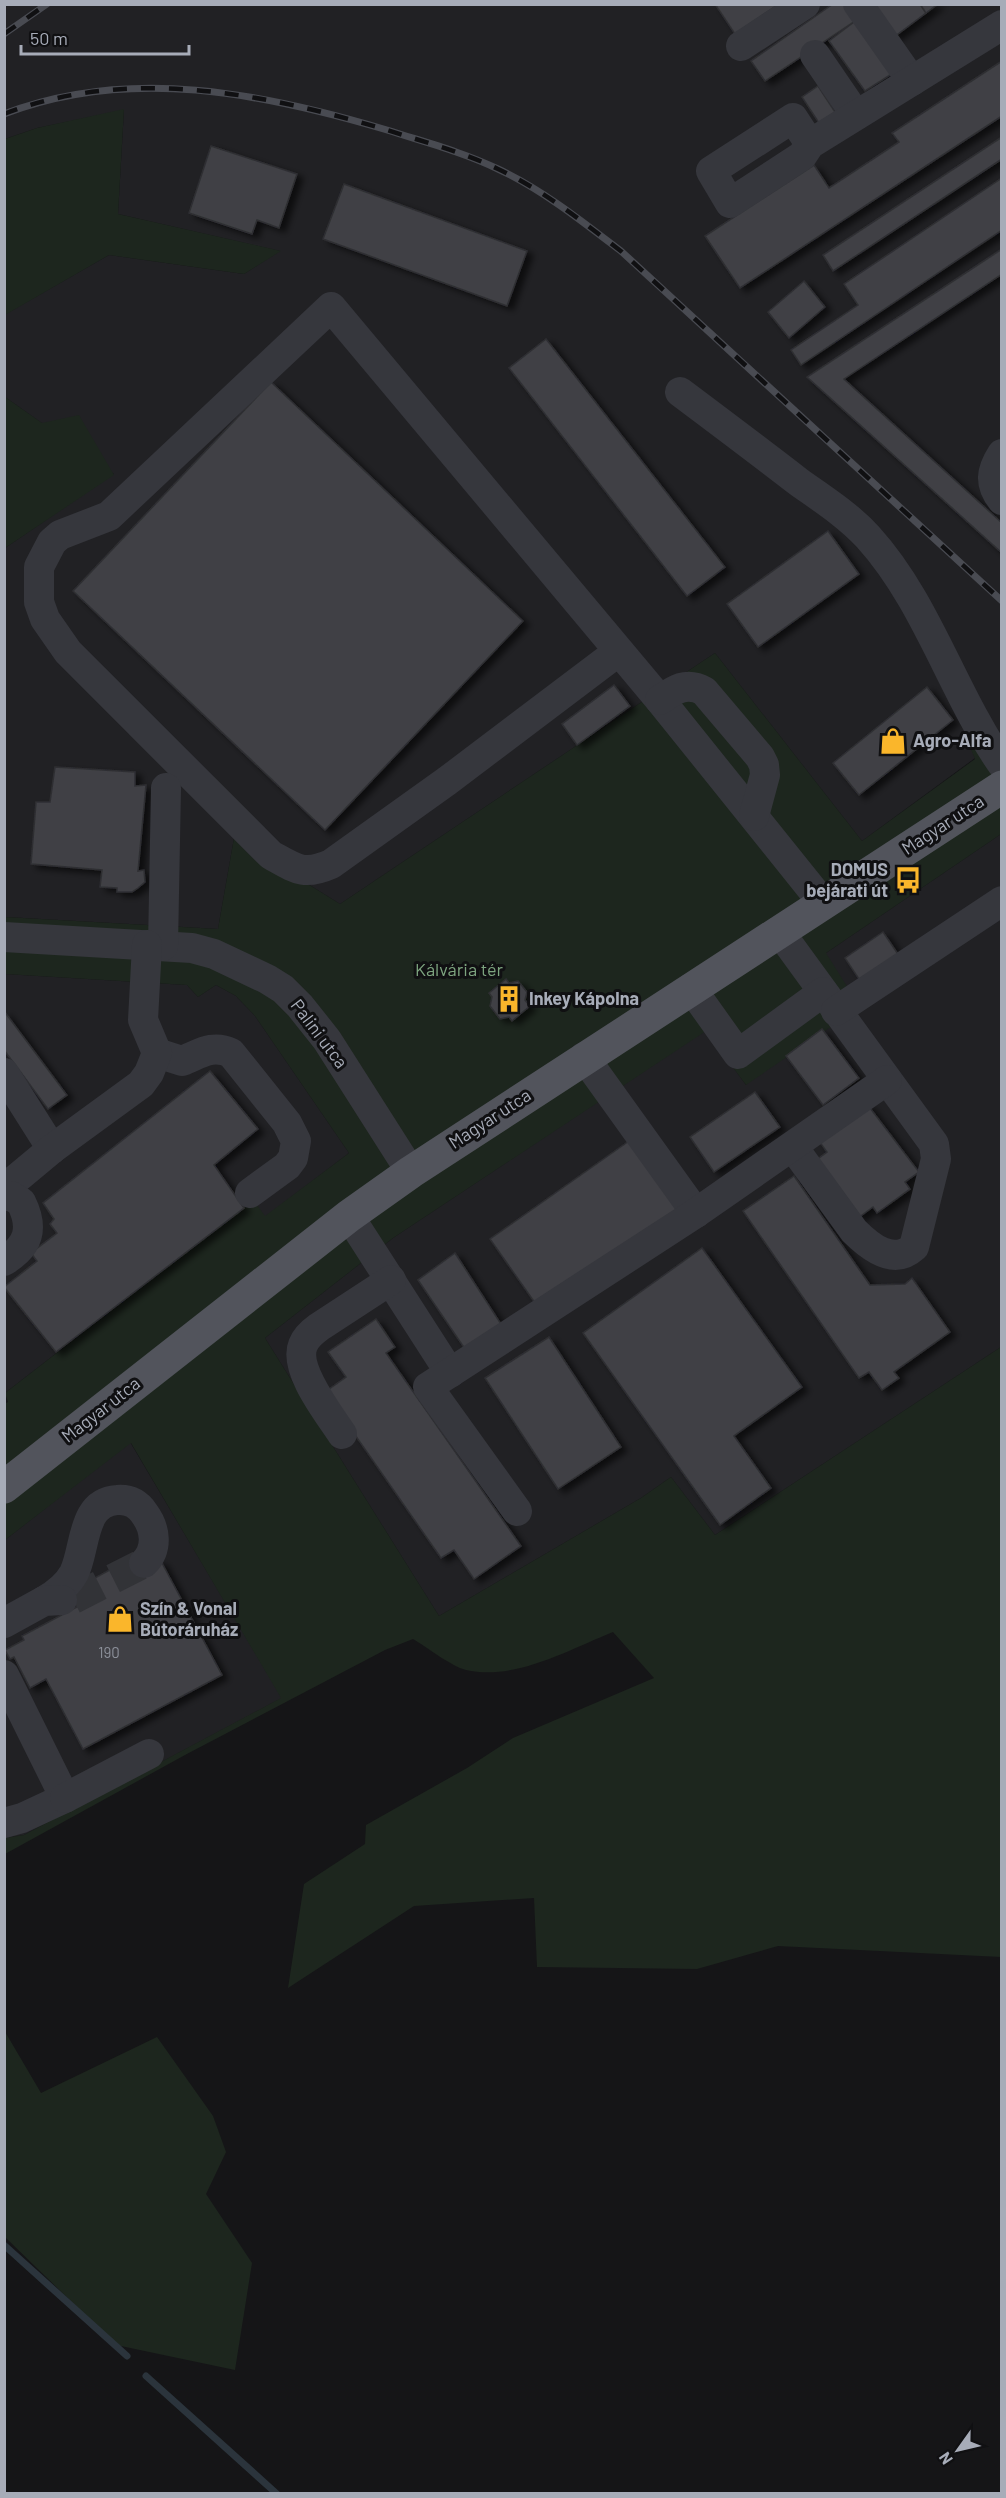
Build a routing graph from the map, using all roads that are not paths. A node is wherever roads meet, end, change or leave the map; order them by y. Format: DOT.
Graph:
graph roads {
  1 [pos="805,4"];
  2 [pos="858,4"];
  3 [pos="996,18"];
  4 [pos="741,46"];
  5 [pos="815,55"];
  6 [pos="912,81"];
  7 [pos="856,115"];
  8 [pos="810,144"];
  9 [pos="680,392"];
  10 [pos="1002,454"];
  11 [pos="1002,500"];
  12 [pos="619,651"];
  13 [pos="657,697"];
  14 [pos="1002,764"];
  15 [pos="166,788"];
  16 [pos="1002,788"];
  17 [pos="754,816"];
  18 [pos="1002,901"];
  19 [pos="823,903"];
  20 [pos="779,931"];
  21 [pos="4,937"];
  22 [pos="155,945"];
  23 [pos="691,988"];
  24 [pos="830,1002"];
  25 [pos="157,1053"];
  26 [pos="584,1057"];
  27 [pos="4,1073"];
  28 [pos="887,1080"];
  29 [pos="793,1147"];
  30 [pos="42,1157"];
  31 [pos="411,1172"];
  32 [pos="4,1189"];
  33 [pos="250,1193"];
  34 [pos="15,1203"];
  35 [pos="696,1213"];
  36 [pos="349,1216"];
  37 [pos="4,1261"];
  38 [pos="391,1280"];
  39 [pos="450,1372"];
  40 [pos="342,1434"];
  41 [pos="4,1487"];
  42 [pos="517,1511"];
  43 [pos="144,1563"];
  44 [pos="4,1623"];
  45 [pos="4,1676"];
  46 [pos="149,1754"];
  47 [pos="65,1797"];
  48 [pos="4,1823"];
  1 -- 4 [label="street"];
  2 -- 6 [label="street"];
  3 -- 6 [label="street"];
  5 -- 7 [label="street"];
  6 -- 7 [label="street"];
  7 -- 8 [label="street"];
  9 -- 14 [label="street"];
  10 -- 11 [label="street"];
  12 -- 12 [label="street"];
  12 -- 13 [label="street"];
  13 -- 17 [label="street"];
  13 -- 17 [label="street"];
  15 -- 22 [label="street"];
  16 -- 19 [label="main road, Magyar utca"];
  17 -- 19 [label="street"];
  18 -- 24 [label="street"];
  19 -- 20 [label="main road, Magyar utca"];
  20 -- 23 [label="main road, Magyar utca"];
  20 -- 24 [label="street"];
  21 -- 22 [label="street, Palini utca"];
  22 -- 25 [label="street"];
  22 -- 31 [label="street, Palini utca"];
  23 -- 24 [label="street"];
  23 -- 26 [label="main road, Magyar utca"];
  24 -- 28 [label="street"];
  25 -- 30 [label="street"];
  25 -- 33 [label="street"];
  26 -- 31 [label="main road, Magyar utca"];
  26 -- 35 [label="street"];
  27 -- 30 [label="street"];
  28 -- 29 [label="street"];
  28 -- 29 [label="street"];
  29 -- 35 [label="street"];
  30 -- 32 [label="street"];
  30 -- 34 [label="street"];
  31 -- 36 [label="main road, Magyar utca"];
  34 -- 37 [label="street"];
  35 -- 39 [label="street"];
  36 -- 38 [label="street"];
  36 -- 41 [label="main road, Magyar utca"];
  38 -- 39 [label="street"];
  38 -- 40 [label="street"];
  39 -- 42 [label="street"];
  43 -- 44 [label="street"];
  45 -- 47 [label="street"];
  46 -- 47 [label="street"];
  47 -- 48 [label="street"];
}
